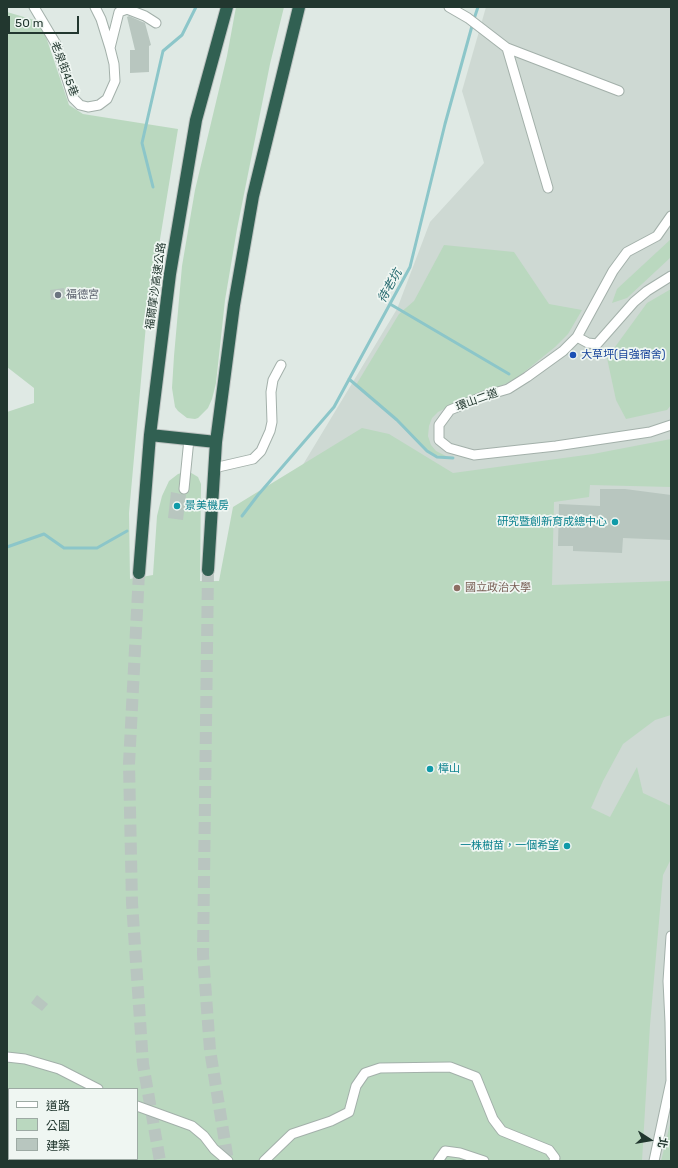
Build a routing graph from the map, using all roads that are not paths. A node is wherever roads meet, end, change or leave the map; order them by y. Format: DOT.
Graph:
graph roads {
  1 [pos="34,7"];
  2 [pos="95,7"];
  3 [pos="299,7"];
  4 [pos="449,7"];
  5 [pos="226,8"];
  6 [pos="156,23"];
  7 [pos="110,48"];
  8 [pos="507,48"];
  9 [pos="619,91"];
  10 [pos="548,188"];
  11 [pos="671,216"];
  12 [pos="671,276"];
  13 [pos="577,337"];
  14 [pos="281,365"];
  15 [pos="671,425"];
  16 [pos="150,435"];
  17 [pos="189,439"];
  18 [pos="216,442"];
  19 [pos="214,468"];
  20 [pos="184,489"];
  21 [pos="208,570"];
  22 [pos="139,573"];
  23 [pos="671,936"];
  24 [pos="7,1057"];
  25 [pos="96,1088"];
  26 [pos="138,1106"];
  27 [pos="228,1161"];
  28 [pos="264,1161"];
  29 [pos="438,1161"];
  30 [pos="484,1161"];
  31 [pos="554,1161"];
  32 [pos="654,1161"];
  1 -- 7 [label="street, 老泉街45巷"];
  2 -- 7 [label="street, 老泉街45巷"];
  3 -- 18 [label="highway"];
  4 -- 8 [label="street"];
  5 -- 16 [label="highway, 福爾摩沙高速公路"];
  6 -- 7 [label="street"];
  8 -- 9 [label="street"];
  8 -- 10 [label="street"];
  11 -- 13 [label="street, 環山二道"];
  12 -- 13 [label="street"];
  13 -- 15 [label="street, 環山二道"];
  14 -- 19 [label="street"];
  16 -- 17 [label="highway"];
  16 -- 22 [label="highway, 福爾摩沙高速公路"];
  17 -- 18 [label="highway"];
  17 -- 20 [label="street"];
  18 -- 19 [label="highway"];
  19 -- 21 [label="highway"];
  23 -- 32 [label="street"];
  24 -- 25 [label="street"];
  26 -- 27 [label="street"];
  28 -- 31 [label="street"];
  29 -- 30 [label="street"];
}
